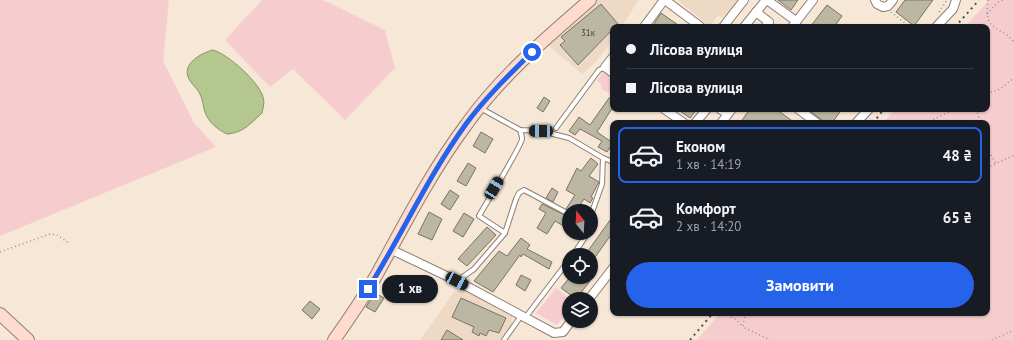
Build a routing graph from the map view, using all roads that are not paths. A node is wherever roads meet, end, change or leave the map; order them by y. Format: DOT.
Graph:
graph roads {
  1 [pos="590,0"];
  2 [pos="664,0"];
  3 [pos="744,0"];
  4 [pos="766,0"];
  5 [pos="813,0"];
  6 [pos="875,0"];
  7 [pos="956,0"];
  8 [pos="890,3"];
  9 [pos="756,12"];
  10 [pos="646,24"];
  11 [pos="697,24"];
  12 [pos="725,24"];
  13 [pos="746,24"];
  14 [pos="767,24"];
  15 [pos="794,24"];
  16 [pos="939,24"];
  17 [pos="610,61"];
  18 [pos="605,67"];
  19 [pos="610,71"];
  20 [pos="480,107"];
  21 [pos="668,112"];
  22 [pos="704,112"];
  23 [pos="730,112"];
  24 [pos="804,112"];
  25 [pos="866,112"];
  26 [pos="680,120"];
  27 [pos="698,120"];
  28 [pos="723,120"];
  29 [pos="814,120"];
  30 [pos="859,120"];
  31 [pos="556,128"];
  32 [pos="520,130"];
  33 [pos="603,158"];
  34 [pos="610,161"];
  35 [pos="595,204"];
  36 [pos="562,210"];
  37 [pos="505,232"];
  38 [pos="390,249"];
  39 [pos="562,269"];
  40 [pos="610,272"];
  41 [pos="457,281"];
  42 [pos="594,292"];
  43 [pos="0,314"];
  44 [pos="523,317"];
  45 [pos="566,328"];
  46 [pos="28,340"];
  47 [pos="334,340"];
  48 [pos="504,340"];
  1 -- 20 [label="main road"];
  2 -- 10 [label="street"];
  2 -- 11 [label="street"];
  3 -- 12 [label="street"];
  4 -- 9 [label="street"];
  4 -- 15 [label="street"];
  5 -- 15 [label="street"];
  6 -- 8 [label="street"];
  7 -- 16 [label="street"];
  9 -- 13 [label="street"];
  9 -- 14 [label="street"];
  17 -- 18 [label="street"];
  18 -- 19 [label="street"];
  18 -- 31 [label="lane"];
  20 -- 32 [label="lane"];
  20 -- 38 [label="main road"];
  21 -- 26 [label="street"];
  22 -- 27 [label="street"];
  23 -- 28 [label="street"];
  24 -- 29 [label="street"];
  25 -- 30 [label="street"];
  32 -- 33 [label="lane"];
  32 -- 37 [label="lane"];
  33 -- 34 [label="lane"];
  33 -- 35 [label="lane"];
  36 -- 37 [label="lane"];
  37 -- 41 [label="lane"];
  38 -- 41 [label="street"];
  38 -- 47 [label="main road"];
  39 -- 44 [label="lane"];
  40 -- 42 [label="street"];
  41 -- 44 [label="street"];
  43 -- 46 [label="main road"];
  44 -- 45 [label="street"];
  44 -- 48 [label="lane"];
}
